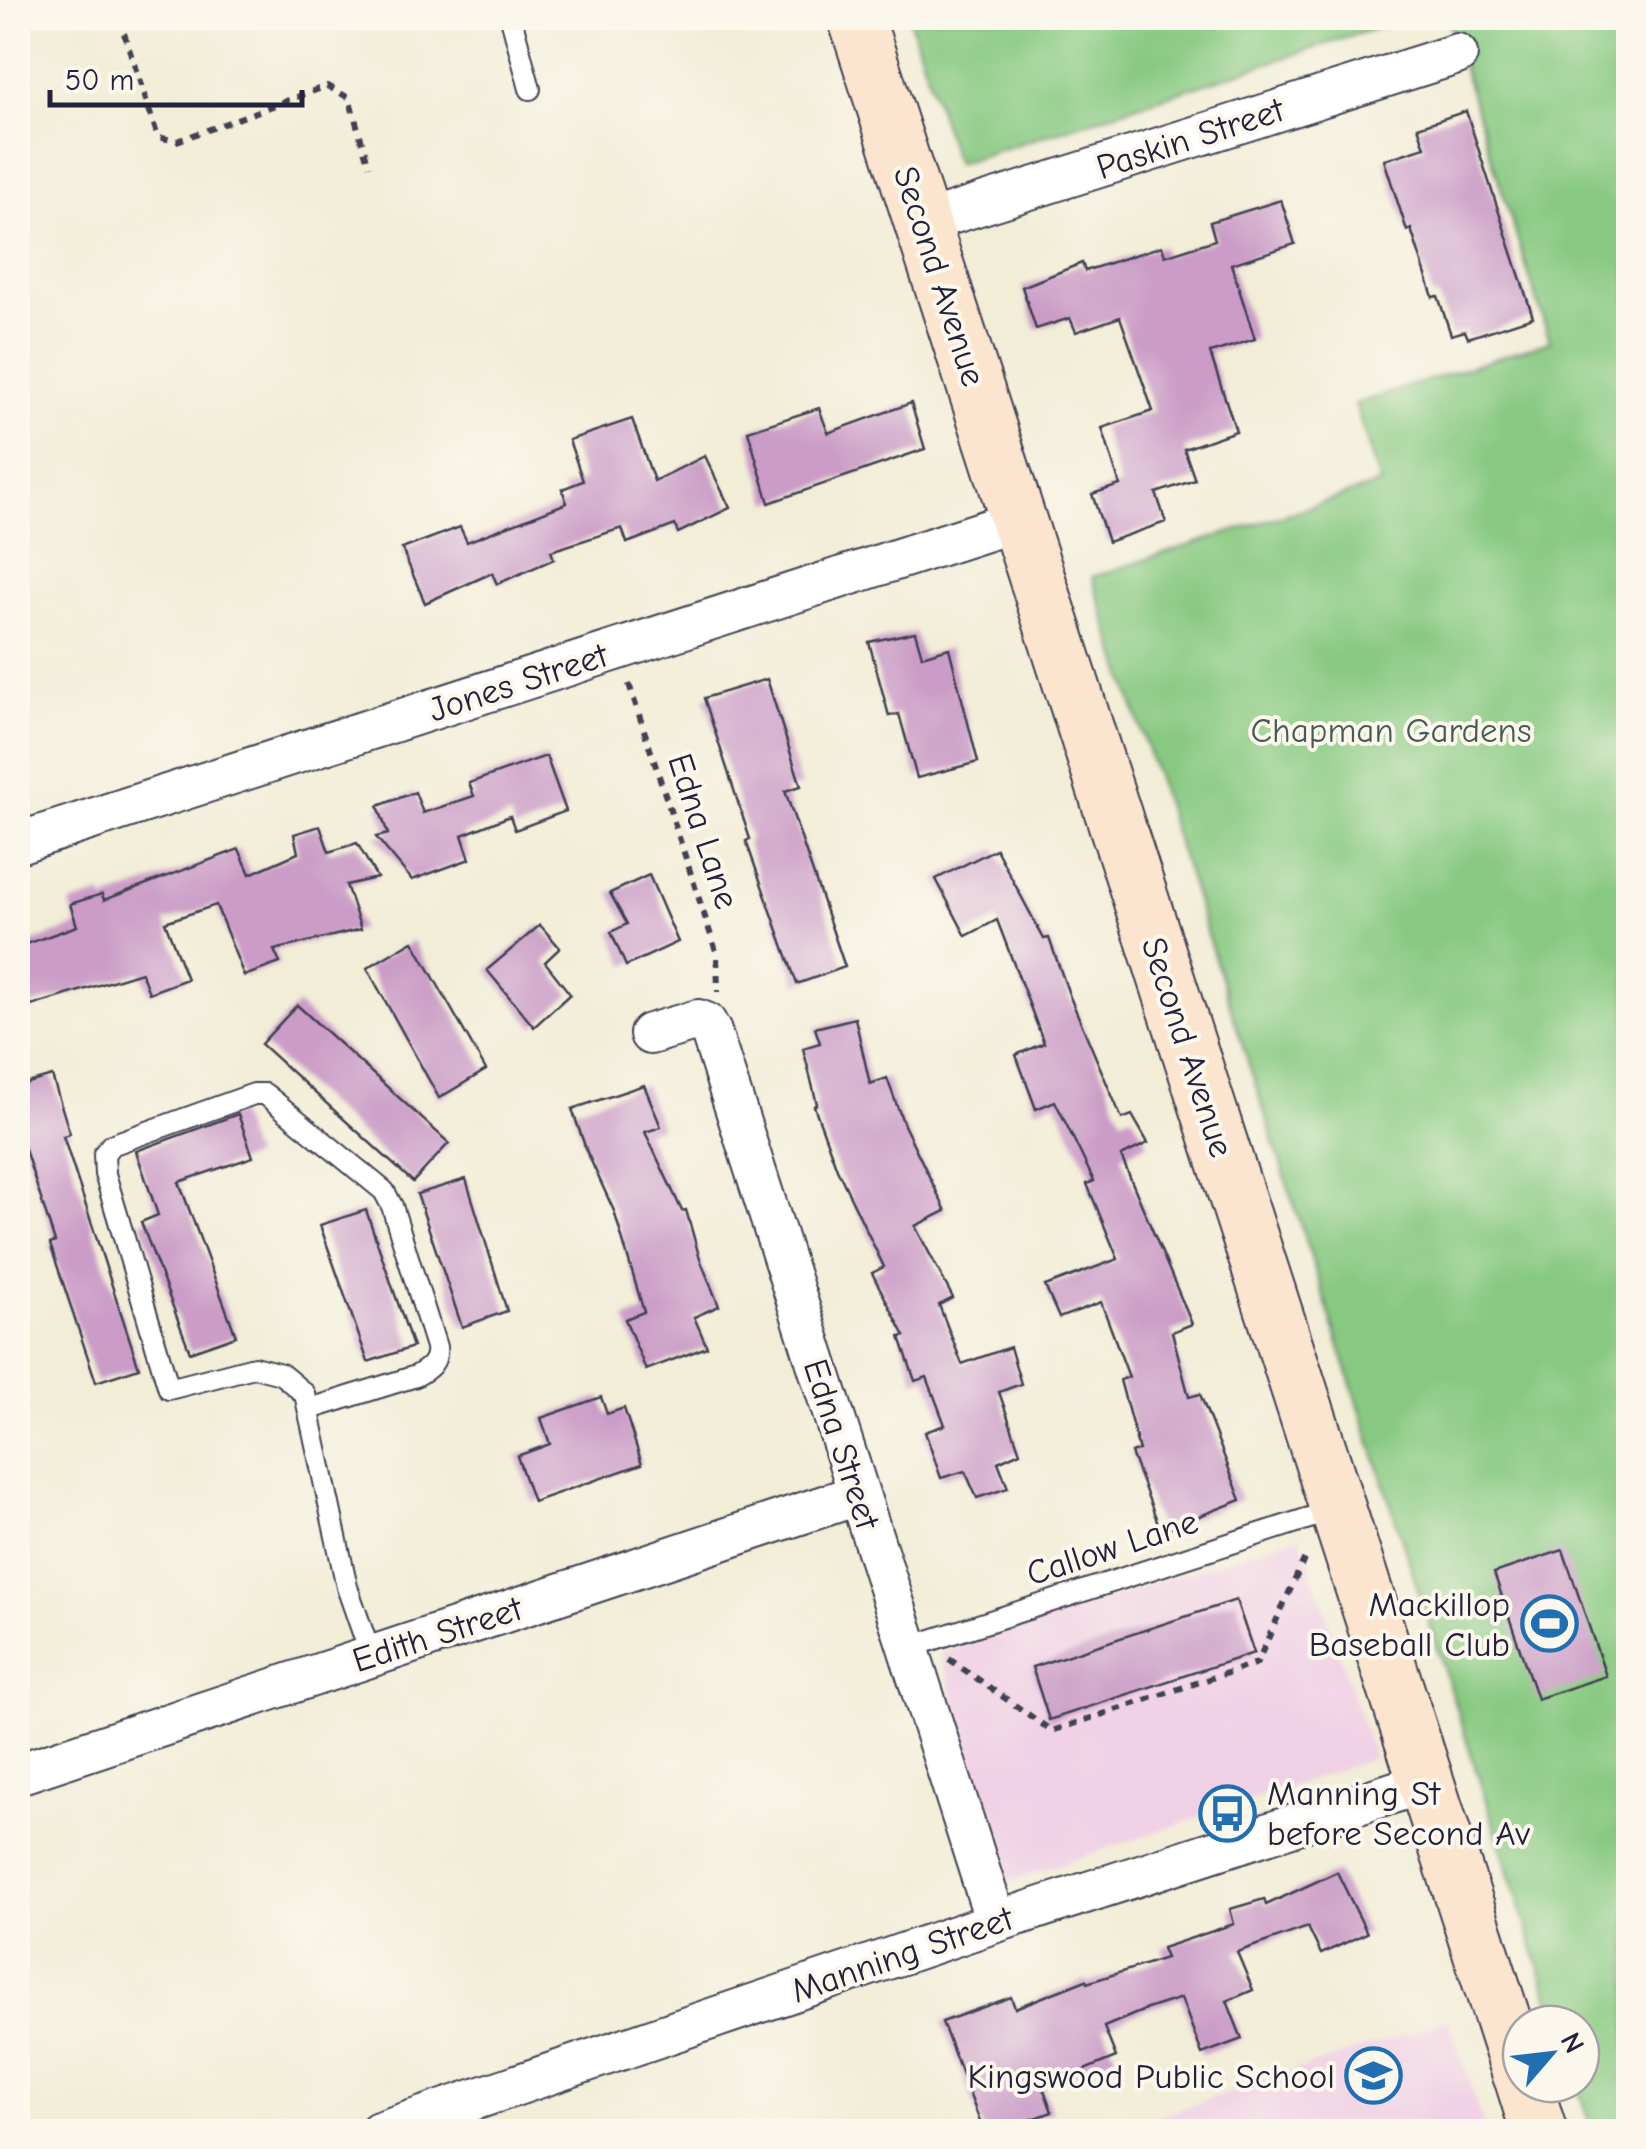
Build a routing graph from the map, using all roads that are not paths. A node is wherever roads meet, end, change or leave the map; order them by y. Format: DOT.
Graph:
graph roads {
  1 [pos="511,18"];
  2 [pos="856,18"];
  3 [pos="1457,54"];
  4 [pos="530,90"];
  5 [pos="922,223"];
  6 [pos="1019,520"];
  7 [pos="18,843"];
  8 [pos="650,1034"];
  9 [pos="310,1409"];
  10 [pos="857,1495"];
  11 [pos="1322,1530"];
  12 [pos="921,1643"];
  13 [pos="371,1656"];
  14 [pos="18,1774"];
  15 [pos="1426,1782"];
  16 [pos="996,1922"];
  17 [pos="1501,2014"];
  18 [pos="1531,2104"];
  19 [pos="379,2132"];
  20 [pos="1540,2132"];
  1 -- 4 [label="lane"];
  2 -- 5 [label="street, Second Avenue"];
  3 -- 5 [label="street, Paskin Street"];
  5 -- 6 [label="street, Second Avenue"];
  6 -- 7 [label="street, Jones Street"];
  6 -- 11 [label="street, Second Avenue"];
  8 -- 10 [label="street, Edna Street"];
  9 -- 9 [label="lane"];
  9 -- 13 [label="lane"];
  10 -- 12 [label="street, Edna Street"];
  10 -- 13 [label="street, Edith Street"];
  11 -- 12 [label="lane, Callow Lane"];
  11 -- 15 [label="street, Second Avenue"];
  12 -- 16 [label="street, Edna Street"];
  13 -- 14 [label="street, Edith Street"];
  15 -- 16 [label="street, Manning Street"];
  15 -- 17 [label="street, Second Avenue"];
  16 -- 19 [label="street, Manning Street"];
  18 -- 20 [label="street"];
}
